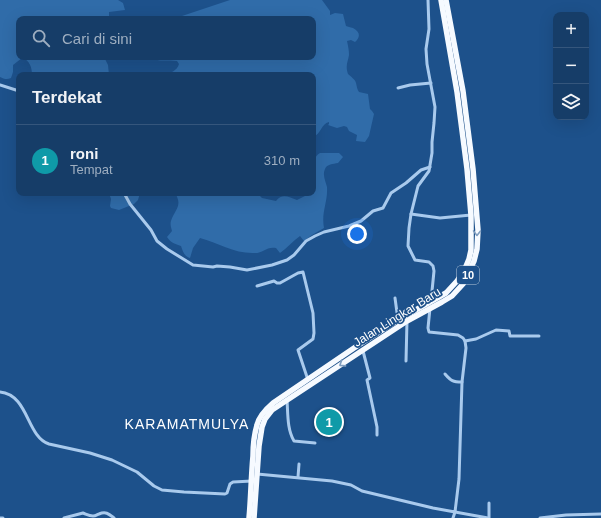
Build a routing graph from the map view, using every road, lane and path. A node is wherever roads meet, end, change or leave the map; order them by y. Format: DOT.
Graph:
graph roads {
  1 [pos="428,0"];
  2 [pos="441,0"];
  3 [pos="446,0"];
  4 [pos="431,83"];
  5 [pos="0,85"];
  6 [pos="398,88"];
  7 [pos="16,90"];
  8 [pos="430,167"];
  9 [pos="126,196"];
  10 [pos="411,214"];
  11 [pos="471,215"];
  12 [pos="257,286"];
  13 [pos="395,298"];
  14 [pos="431,302"];
  15 [pos="430,308"];
  16 [pos="398,320"];
  17 [pos="407,321"];
  18 [pos="539,336"];
  19 [pos="465,341"];
  20 [pos="363,351"];
  21 [pos="406,361"];
  22 [pos="445,374"];
  23 [pos="308,380"];
  24 [pos="462,382"];
  25 [pos="0,392"];
  26 [pos="287,400"];
  27 [pos="377,435"];
  28 [pos="315,442"];
  29 [pos="299,464"];
  30 [pos="256,474"];
  31 [pos="298,477"];
  32 [pos="253,481"];
  33 [pos="489,503"];
  34 [pos="455,512"];
  35 [pos="601,514"];
  36 [pos="596,516"];
  37 [pos="0,518"];
  38 [pos="3,518"];
  39 [pos="64,518"];
  40 [pos="114,518"];
  41 [pos="249,518"];
  42 [pos="254,518"];
  43 [pos="453,518"];
  44 [pos="488,518"];
  45 [pos="540,518"];
  1 -- 4 [label="street"];
  2 -- 11 [label="highway, Jalan Lingkar Baru / 10"];
  3 -- 15 [label="highway, Jalan Lingkar Baru / 10, one-way"];
  4 -- 6 [label="street"];
  4 -- 8 [label="street"];
  5 -- 7 [label="street"];
  8 -- 9 [label="street"];
  8 -- 10 [label="street"];
  10 -- 11 [label="street"];
  10 -- 14 [label="street"];
  11 -- 14 [label="highway, Jalan Lingkar Baru / 10"];
  12 -- 23 [label="street"];
  13 -- 16 [label="street"];
  14 -- 15 [label="street"];
  14 -- 16 [label="highway, Jalan Lingkar Baru / 10"];
  15 -- 17 [label="highway, Jalan Lingkar Baru / 10"];
  15 -- 19 [label="street"];
  16 -- 23 [label="highway, Jalan Lingkar Baru / 10"];
  17 -- 20 [label="highway, Jalan Lingkar Baru / 10"];
  17 -- 21 [label="street"];
  18 -- 19 [label="street"];
  19 -- 24 [label="street"];
  20 -- 26 [label="highway, Jalan Lingkar Baru / 10, one-way"];
  20 -- 27 [label="street"];
  22 -- 24 [label="street"];
  23 -- 32 [label="highway, Jalan Lingkar Baru / 10"];
  24 -- 34 [label="street"];
  25 -- 32 [label="street"];
  26 -- 28 [label="street"];
  26 -- 30 [label="highway, Jalan Lingkar Baru / 10"];
  29 -- 31 [label="street"];
  30 -- 31 [label="street"];
  30 -- 32 [label="highway, Jalan Lingkar Baru / 10"];
  31 -- 34 [label="street"];
  32 -- 41 [label="highway, Jalan Lingkar Baru / 10"];
  32 -- 42 [label="highway, Jalan Lingkar Baru / 10"];
  33 -- 44 [label="street"];
  34 -- 43 [label="street"];
  34 -- 44 [label="street"];
  35 -- 36 [label="street"];
  36 -- 45 [label="street"];
  37 -- 38 [label="street"];
  39 -- 40 [label="street"];
}
